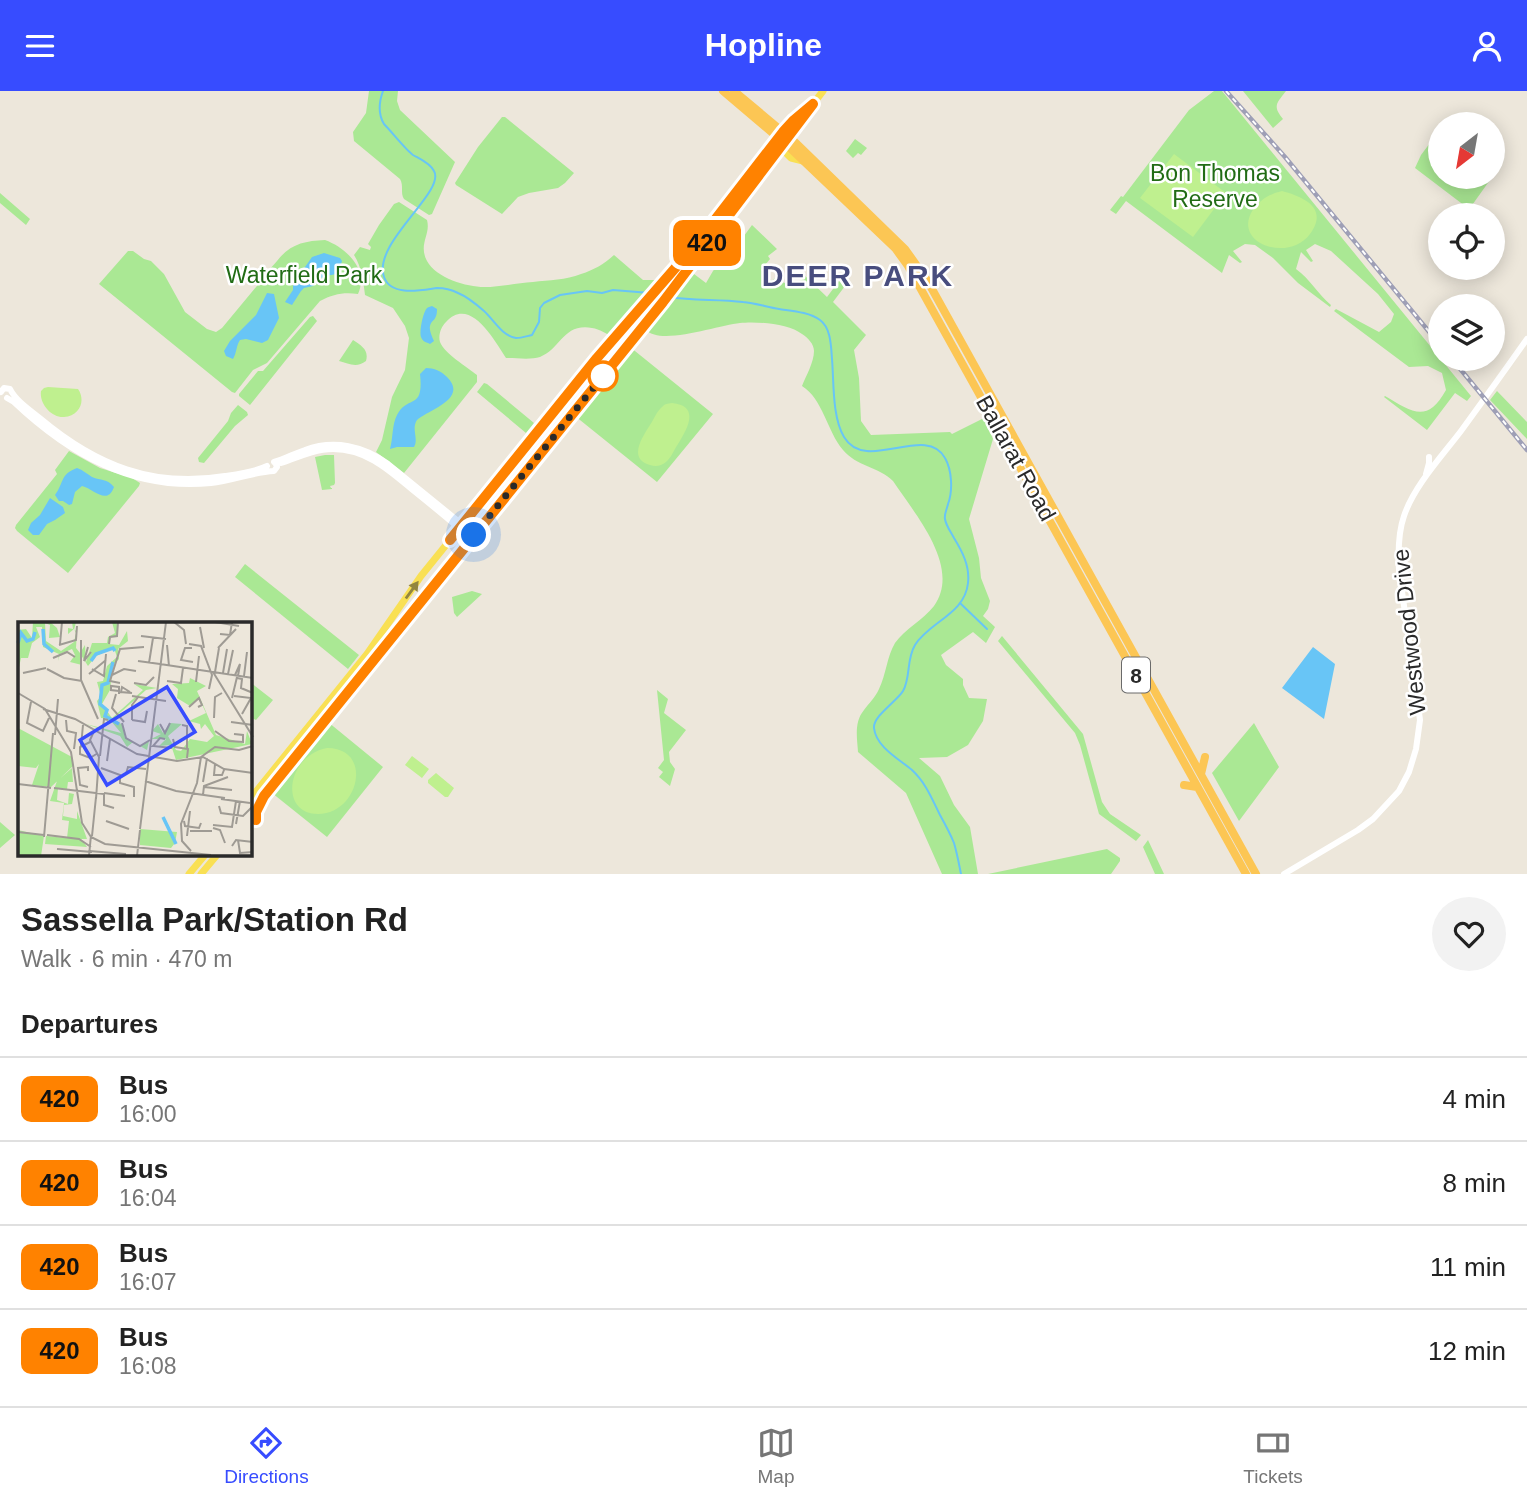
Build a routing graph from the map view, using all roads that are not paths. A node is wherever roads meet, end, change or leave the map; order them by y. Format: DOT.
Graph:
graph roads {
  1 [pos="723,91"];
  2 [pos="734,91"];
  3 [pos="823,91"];
  4 [pos="771,121"];
  5 [pos="792,126"];
  6 [pos="783,139"];
  7 [pos="700,246"];
  8 [pos="629,322"];
  9 [pos="946,324"];
  10 [pos="639,331"];
  11 [pos="1527,339"];
  12 [pos="1,389"];
  13 [pos="325,447"];
  14 [pos="1429,457"];
  15 [pos="1420,485"];
  16 [pos="464,524"];
  17 [pos="474,535"];
  18 [pos="1205,757"];
  19 [pos="1188,761"];
  20 [pos="1201,774"];
  21 [pos="1184,785"];
  22 [pos="1197,787"];
  23 [pos="264,796"];
  24 [pos="252,797"];
  25 [pos="252,811"];
  26 [pos="256,820"];
  27 [pos="204,857"];
  28 [pos="215,857"];
  29 [pos="210,863"];
  30 [pos="196,873"];
  31 [pos="1254,873"];
  32 [pos="207,874"];
  33 [pos="1284,874"];
  1 -- 6 [label="highway, Ballarat Road / 8"];
  2 -- 4 [label="highway, Ballarat Road / 8"];
  3 -- 5 [label="main road"];
  4 -- 5 [label="main road"];
  4 -- 6 [label="highway, Ballarat Road / 8"];
  5 -- 6 [label="main road"];
  5 -- 6 [label="main road"];
  6 -- 7 [label="main road"];
  6 -- 7 [label="main road"];
  6 -- 9 [label="highway, Ballarat Road / 8"];
  6 -- 9 [label="highway, Ballarat Road / 8"];
  7 -- 8 [label="main road"];
  7 -- 10 [label="main road"];
  8 -- 10 [label="main road"];
  8 -- 16 [label="main road"];
  9 -- 19 [label="highway, Ballarat Road / 8"];
  10 -- 17 [label="main road"];
  11 -- 15 [label="main road, Westwood Drive"];
  12 -- 13 [label="main road"];
  13 -- 16 [label="main road"];
  13 -- 16 [label="main road"];
  14 -- 15 [label="main road"];
  15 -- 33 [label="main road, Westwood Drive"];
  16 -- 17 [label="main road"];
  24 -- 16 [label="main road, one-way"];
  17 -- 23 [label="main road"];
  18 -- 20 [label="highway"];
  19 -- 20 [label="highway, Ballarat Road / 8"];
  19 -- 22 [label="highway, Ballarat Road / 8"];
  20 -- 31 [label="highway, Ballarat Road / 8"];
  21 -- 22 [label="highway"];
  22 -- 31 [label="highway, Ballarat Road / 8"];
  23 -- 25 [label="main road"];
  23 -- 26 [label="main road"];
  27 -- 30 [label="main road"];
  28 -- 29 [label="main road"];
  29 -- 30 [label="main road"];
  29 -- 32 [label="main road"];
}
